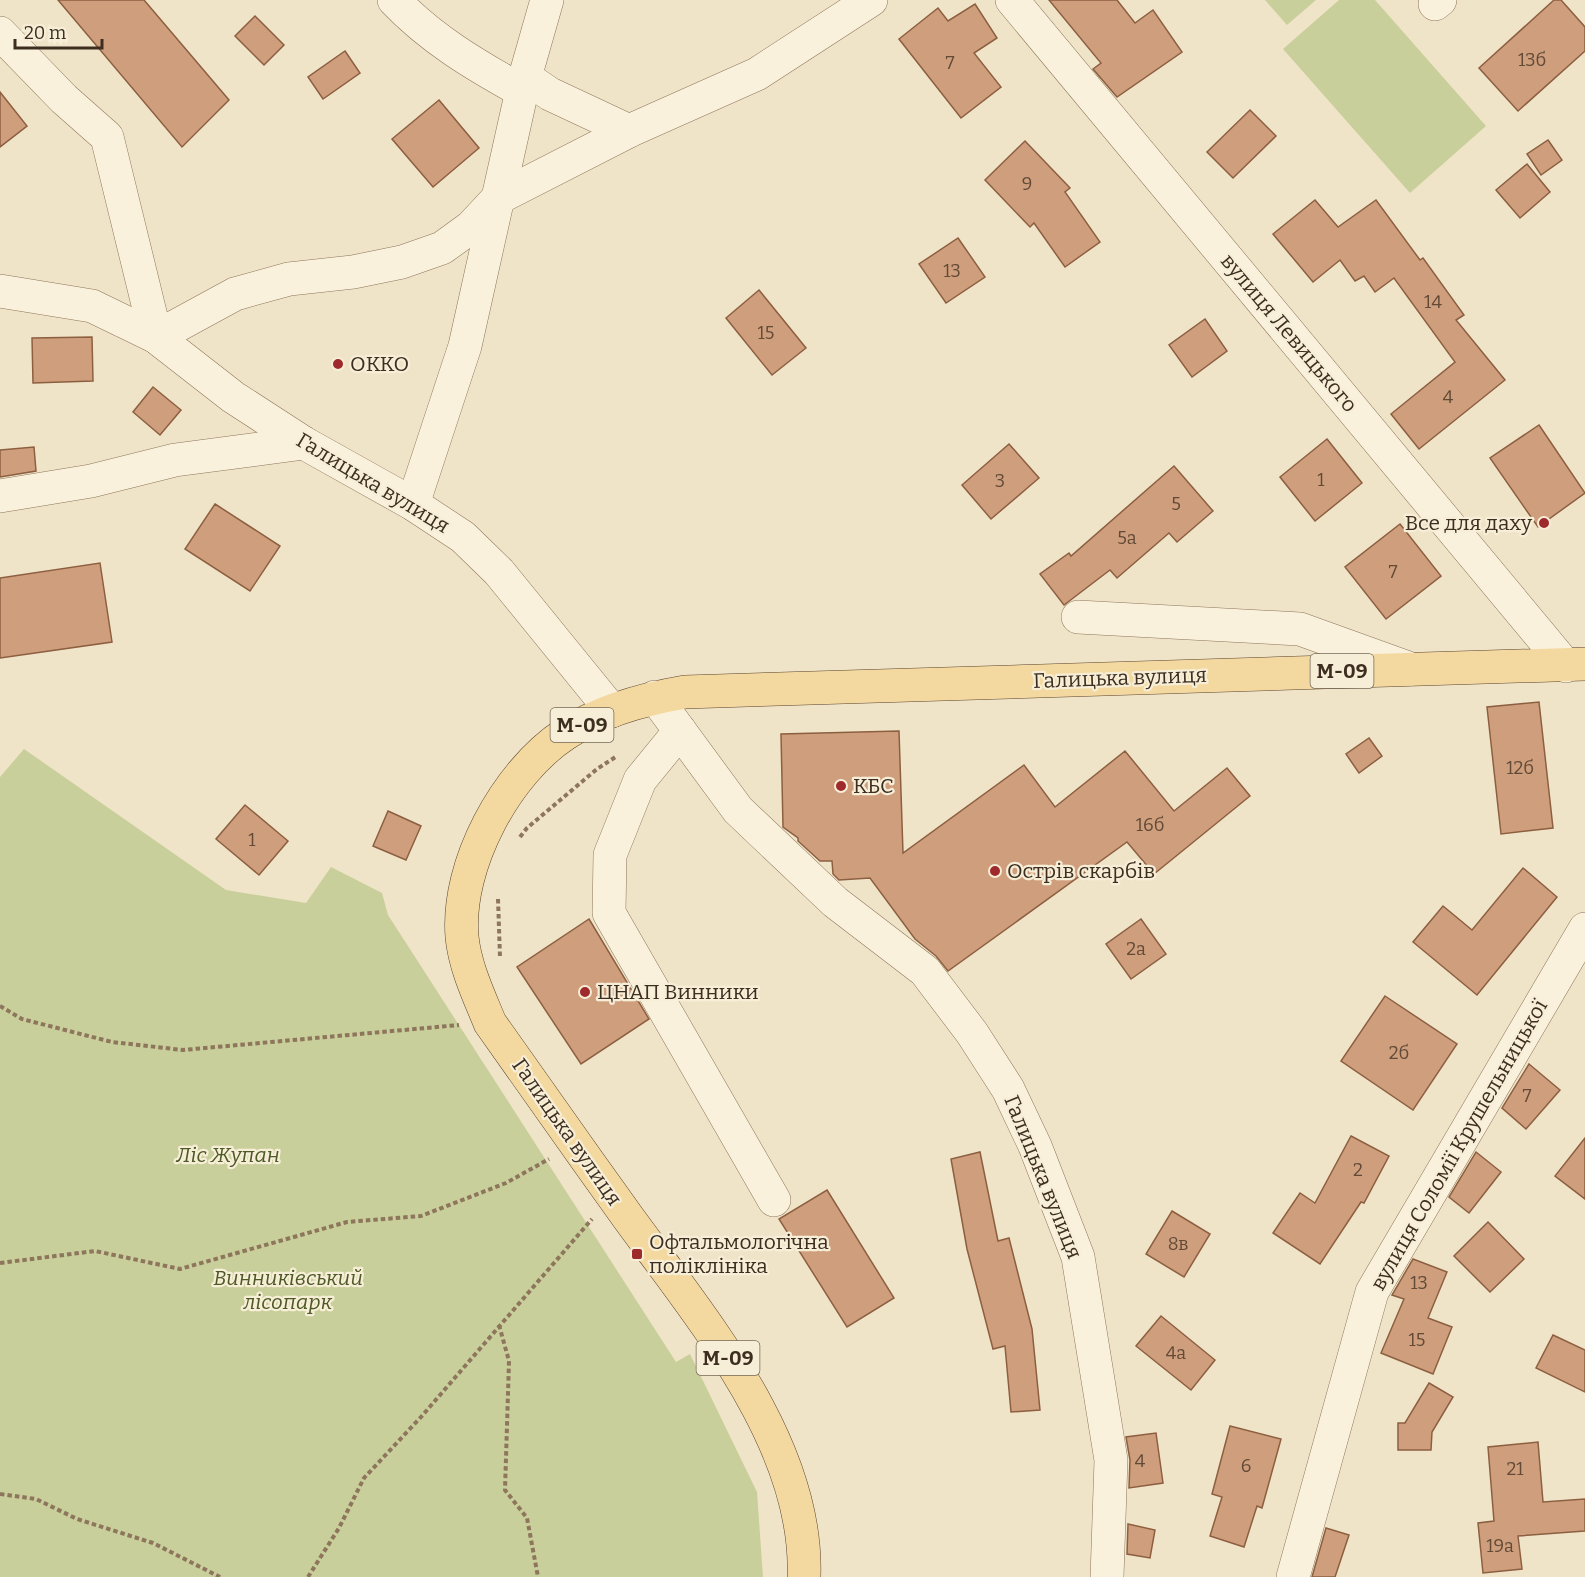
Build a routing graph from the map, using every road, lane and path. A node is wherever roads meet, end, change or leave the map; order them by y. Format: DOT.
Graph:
graph roads {
  1 [pos="394,0"];
  2 [pos="547,0"];
  3 [pos="871,0"];
  4 [pos="1012,0"];
  5 [pos="0,33"];
  6 [pos="524,84"];
  7 [pos="629,131"];
  8 [pos="498,198"];
  9 [pos="0,291"];
  10 [pos="156,337"];
  11 [pos="304,443"];
  12 [pos="0,496"];
  13 [pos="413,504"];
  14 [pos="1078,617"];
  15 [pos="1575,665"];
  16 [pos="1412,669"];
  17 [pos="655,697"];
  18 [pos="612,711"];
  19 [pos="680,731"];
  20 [pos="623,752"];
  21 [pos="513,846"];
  22 [pos="498,891"];
  23 [pos="1585,929"];
  24 [pos="501,962"];
  25 [pos="0,1006"];
  26 [pos="469,1025"];
  27 [pos="557,1154"];
  28 [pos="774,1200"];
  29 [pos="599,1211"];
  30 [pos="0,1263"];
  31 [pos="499,1324"];
  32 [pos="0,1494"];
  33 [pos="220,1577"];
  34 [pos="308,1577"];
  35 [pos="538,1577"];
  36 [pos="804,1577"];
  37 [pos="1107,1577"];
  38 [pos="1293,1577"];
  1 -- 6 [label="street"];
  2 -- 6 [label="street"];
  3 -- 7 [label="street"];
  4 -- 15 [label="street, вулиця Левицького"];
  5 -- 10 [label="street"];
  6 -- 7 [label="street"];
  6 -- 8 [label="street"];
  7 -- 8 [label="street"];
  8 -- 10 [label="street"];
  8 -- 13 [label="street"];
  9 -- 10 [label="street, Галицька вулиця"];
  10 -- 11 [label="street, Галицька вулиця"];
  11 -- 12 [label="street"];
  11 -- 13 [label="street, Галицька вулиця"];
  13 -- 18 [label="street, Галицька вулиця"];
  14 -- 16 [label="street"];
  15 -- 16 [label="main road, Галицька вулиця / М-09"];
  16 -- 17 [label="main road, Галицька вулиця / М-09"];
  17 -- 18 [label="main road, Галицька вулиця / М-09"];
  17 -- 19 [label="street, Галицька вулиця"];
  18 -- 36 [label="main road, Галицька вулиця / М-09"];
  19 -- 28 [label="street"];
  19 -- 37 [label="street, Галицька вулиця"];
  20 -- 21 [label="path"];
  22 -- 24 [label="path"];
  23 -- 38 [label="street, вулиця Соломії Крушельницької"];
  25 -- 26 [label="path"];
  27 -- 30 [label="path"];
  29 -- 31 [label="path"];
  31 -- 34 [label="path"];
  31 -- 35 [label="path"];
  32 -- 33 [label="path"];
}
